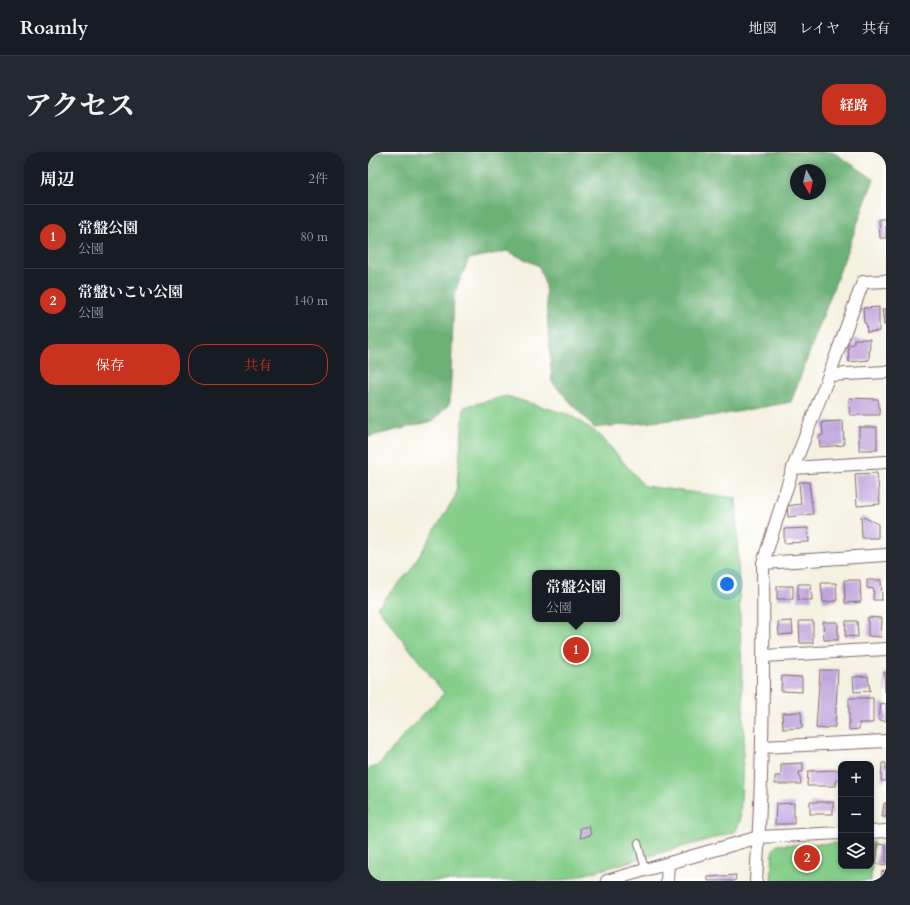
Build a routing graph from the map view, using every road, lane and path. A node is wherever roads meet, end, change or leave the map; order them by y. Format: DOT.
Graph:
graph roads {
  1 [pos="886,281"];
  2 [pos="886,372"];
  3 [pos="830,375"];
  4 [pos="886,462"];
  5 [pos="793,468"];
  6 [pos="886,555"];
  7 [pos="763,563"];
  8 [pos="886,649"];
  9 [pos="764,656"];
  10 [pos="886,741"];
  11 [pos="762,748"];
  12 [pos="886,831"];
  13 [pos="874,832"];
  14 [pos="838,833"];
  15 [pos="759,838"];
  16 [pos="638,843"];
  17 [pos="668,864"];
  18 [pos="645,870"];
  19 [pos="607,881"];
  20 [pos="667,881"];
  21 [pos="756,881"];
  1 -- 3 [label="street"];
  2 -- 3 [label="street"];
  3 -- 5 [label="street"];
  4 -- 5 [label="street"];
  5 -- 7 [label="street"];
  6 -- 7 [label="street"];
  7 -- 9 [label="street"];
  8 -- 9 [label="street"];
  9 -- 11 [label="street"];
  10 -- 11 [label="street"];
  11 -- 15 [label="street"];
  12 -- 13 [label="street"];
  14 -- 15 [label="street"];
  15 -- 17 [label="street"];
  15 -- 21 [label="street"];
  16 -- 18 [label="lane"];
  17 -- 18 [label="street"];
  17 -- 20 [label="street"];
  18 -- 19 [label="street"];
}
